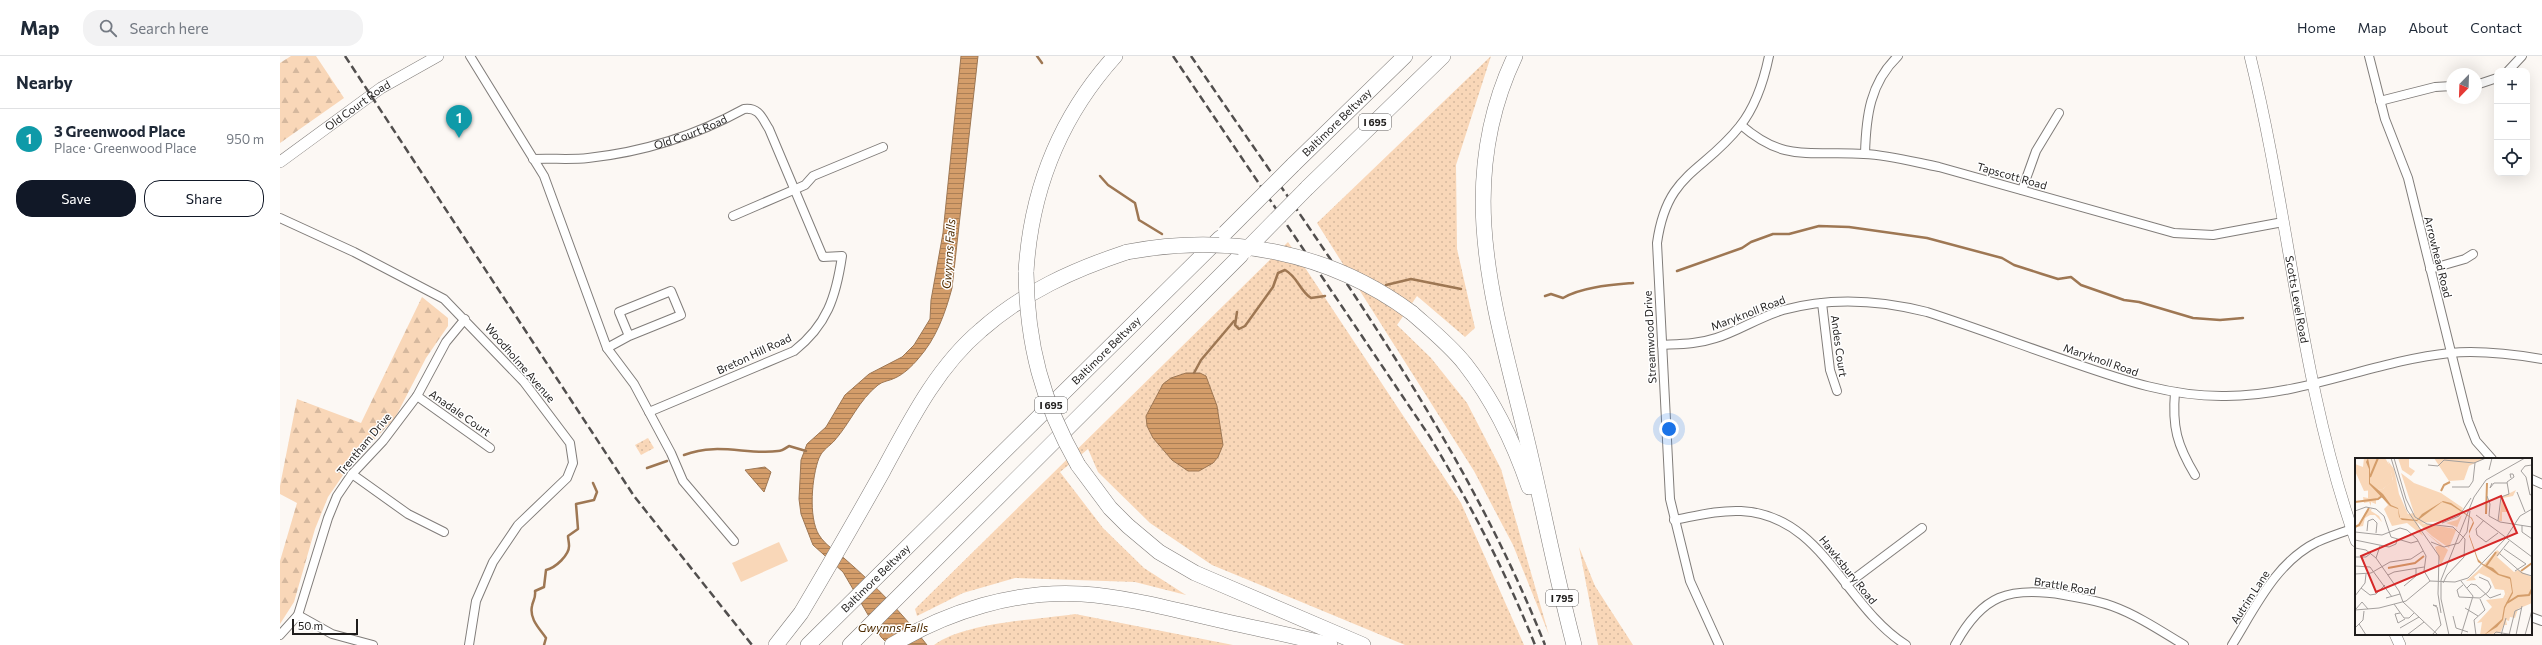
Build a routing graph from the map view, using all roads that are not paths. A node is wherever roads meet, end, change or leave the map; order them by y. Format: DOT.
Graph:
graph roads {
  1 [pos="438,56"];
  2 [pos="470,56"];
  3 [pos="1115,56"];
  4 [pos="1404,56"];
  5 [pos="1442,56"];
  6 [pos="1516,56"];
  7 [pos="1769,56"];
  8 [pos="1898,56"];
  9 [pos="2250,56"];
  10 [pos="2369,56"];
  11 [pos="2522,56"];
  12 [pos="2511,68"];
  13 [pos="2494,79"];
  14 [pos="2482,83"];
  15 [pos="2446,86"];
  16 [pos="2380,102"];
  17 [pos="2059,113"];
  18 [pos="1741,125"];
  19 [pos="883,147"];
  20 [pos="1865,154"];
  21 [pos="533,159"];
  22 [pos="280,162"];
  23 [pos="796,190"];
  24 [pos="2022,190"];
  25 [pos="733,216"];
  26 [pos="280,218"];
  27 [pos="2282,222"];
  28 [pos="2473,254"];
  29 [pos="2430,269"];
  30 [pos="1822,303"];
  31 [pos="465,319"];
  32 [pos="629,336"];
  33 [pos="1662,345"];
  34 [pos="608,348"];
  35 [pos="2451,353"];
  36 [pos="2542,359"];
  37 [pos="2312,385"];
  38 [pos="1837,391"];
  39 [pos="2175,392"];
  40 [pos="417,396"];
  41 [pos="649,412"];
  42 [pos="490,448"];
  43 [pos="2491,458"];
  44 [pos="352,474"];
  45 [pos="2196,475"];
  46 [pos="2532,479"];
  47 [pos="2542,484"];
  48 [pos="1674,520"];
  49 [pos="1922,528"];
  50 [pos="2352,529"];
  51 [pos="444,532"];
  52 [pos="2355,538"];
  53 [pos="734,541"];
  54 [pos="1550,550"];
  55 [pos="1846,585"];
  56 [pos="298,615"];
  57 [pos="2532,617"];
  58 [pos="2542,621"];
  59 [pos="280,635"];
  60 [pos="2395,635"];
  61 [pos="373,645"];
  62 [pos="469,645"];
  63 [pos="776,645"];
  64 [pos="808,645"];
  65 [pos="850,645"];
  66 [pos="892,645"];
  67 [pos="1330,645"];
  68 [pos="1363,645"];
  69 [pos="1574,645"];
  70 [pos="1719,645"];
  71 [pos="1906,645"];
  72 [pos="1956,645"];
  73 [pos="2184,645"];
  74 [pos="2232,645"];
  75 [pos="2400,645"];
  1 -- 22 [label="street, Old Court Road"];
  2 -- 21 [label="street"];
  3 -- 68 [label="highway, bridge"];
  4 -- 64 [label="highway, Baltimore Beltway / I 695, bridge"];
  5 -- 65 [label="highway, I 695, bridge"];
  6 -- 54 [label="highway"];
  7 -- 18 [label="street, Streamwood Drive"];
  8 -- 20 [label="street"];
  9 -- 27 [label="street, Scotts Level Road"];
  10 -- 16 [label="street, Arrowhead Road"];
  11 -- 12 [label="street"];
  13 -- 14 [label="street"];
  15 -- 16 [label="street"];
  16 -- 29 [label="street, Arrowhead Road"];
  17 -- 24 [label="street"];
  18 -- 20 [label="street, Tapscott Road"];
  18 -- 33 [label="street, Streamwood Drive"];
  19 -- 23 [label="street"];
  20 -- 24 [label="street, Tapscott Road"];
  21 -- 23 [label="street, Old Court Road"];
  21 -- 34 [label="street"];
  23 -- 25 [label="street"];
  23 -- 41 [label="street, Breton Hill Road"];
  24 -- 27 [label="street, Tapscott Road"];
  26 -- 31 [label="street, Woodholme Avenue"];
  27 -- 37 [label="street, Scotts Level Road"];
  28 -- 29 [label="street"];
  29 -- 35 [label="street, Arrowhead Road"];
  30 -- 33 [label="street, Maryknoll Road"];
  30 -- 38 [label="street, Andes Court"];
  30 -- 39 [label="street, Maryknoll Road"];
  31 -- 40 [label="street, Trentham Drive"];
  31 -- 62 [label="street, Woodholme Avenue"];
  32 -- 32 [label="street"];
  32 -- 34 [label="street"];
  33 -- 48 [label="street, Streamwood Drive"];
  34 -- 41 [label="street"];
  35 -- 36 [label="street, Maryknoll Road"];
  35 -- 37 [label="street, Maryknoll Road"];
  35 -- 43 [label="street, Arrowhead Road"];
  37 -- 39 [label="street, Maryknoll Road"];
  37 -- 50 [label="street, Scotts Level Road"];
  39 -- 45 [label="street"];
  40 -- 42 [label="street, Anadale Court"];
  40 -- 44 [label="street, Trentham Drive"];
  41 -- 53 [label="street"];
  44 -- 51 [label="street"];
  44 -- 56 [label="street, Trentham Drive"];
  46 -- 47 [label="street"];
  48 -- 55 [label="street, Hawksbury Road"];
  48 -- 70 [label="street, Streamwood Drive"];
  49 -- 55 [label="street"];
  50 -- 52 [label="street, Scotts Level Road"];
  50 -- 74 [label="street, Autrim Lane"];
  54 -- 63 [label="highway, bridge"];
  54 -- 69 [label="highway, I 795"];
  55 -- 71 [label="street, Hawksbury Road"];
  56 -- 59 [label="street, Trentham Drive"];
  56 -- 61 [label="street"];
  57 -- 58 [label="street"];
  60 -- 75 [label="street"];
  66 -- 67 [label="highway"];
  72 -- 73 [label="street, Brattle Road"];
}
